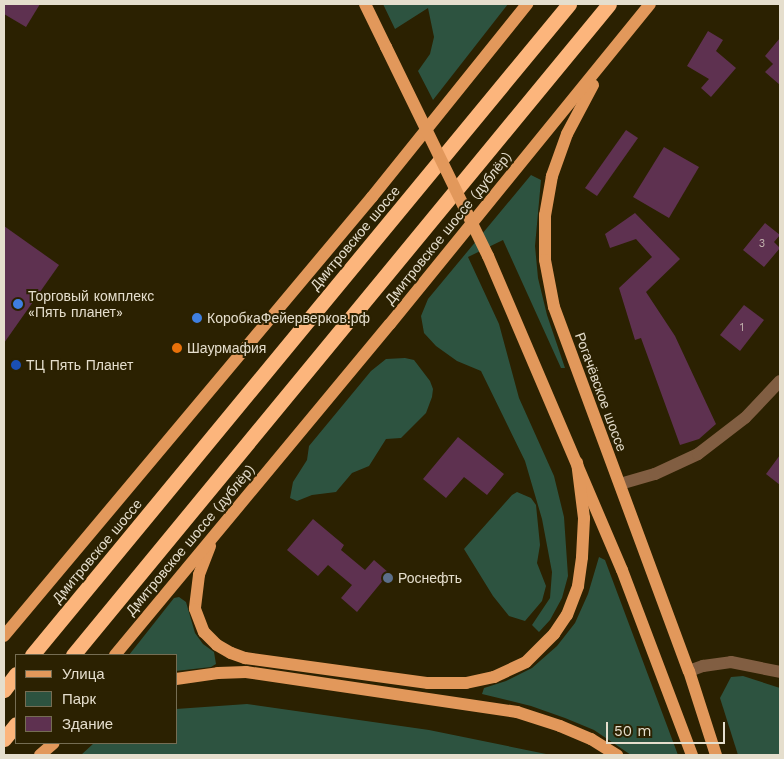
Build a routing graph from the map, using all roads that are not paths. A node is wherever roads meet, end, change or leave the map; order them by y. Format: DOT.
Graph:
graph roads {
  1 [pos="365,4"];
  2 [pos="527,4"];
  3 [pos="569,4"];
  4 [pos="610,4"];
  5 [pos="650,4"];
  6 [pos="620,42"];
  7 [pos="780,380"];
  8 [pos="576,462"];
  9 [pos="620,484"];
  10 [pos="222,525"];
  11 [pos="4,636"];
  12 [pos="33,654"];
  13 [pos="74,654"];
  14 [pos="116,654"];
  15 [pos="689,671"];
  16 [pos="780,672"];
  17 [pos="15,675"];
  18 [pos="178,679"];
  19 [pos="4,690"];
  20 [pos="15,725"];
  21 [pos="4,739"];
  22 [pos="42,744"];
  23 [pos="53,744"];
  24 [pos="33,755"];
  25 [pos="40,755"];
  26 [pos="617,755"];
  27 [pos="692,755"];
  28 [pos="716,755"];
  1 -- 8 [label="main road, bridge"];
  2 -- 11 [label="main road"];
  3 -- 12 [label="highway, Дмитровское шоссе"];
  4 -- 13 [label="highway"];
  5 -- 6 [label="main road, Дмитровское шоссе (дублёр)"];
  6 -- 9 [label="main road, Рогачёвское шоссе"];
  6 -- 10 [label="main road, Дмитровское шоссе (дублёр)"];
  7 -- 9 [label="street"];
  8 -- 10 [label="main road"];
  8 -- 27 [label="main road"];
  9 -- 15 [label="main road, Рогачёвское шоссе"];
  10 -- 14 [label="main road, Дмитровское шоссе (дублёр)"];
  15 -- 16 [label="street"];
  15 -- 28 [label="main road, Рогачёвское шоссе"];
  17 -- 19 [label="highway"];
  18 -- 26 [label="main road"];
  20 -- 21 [label="highway"];
  22 -- 24 [label="main road"];
  23 -- 25 [label="main road"];
}
